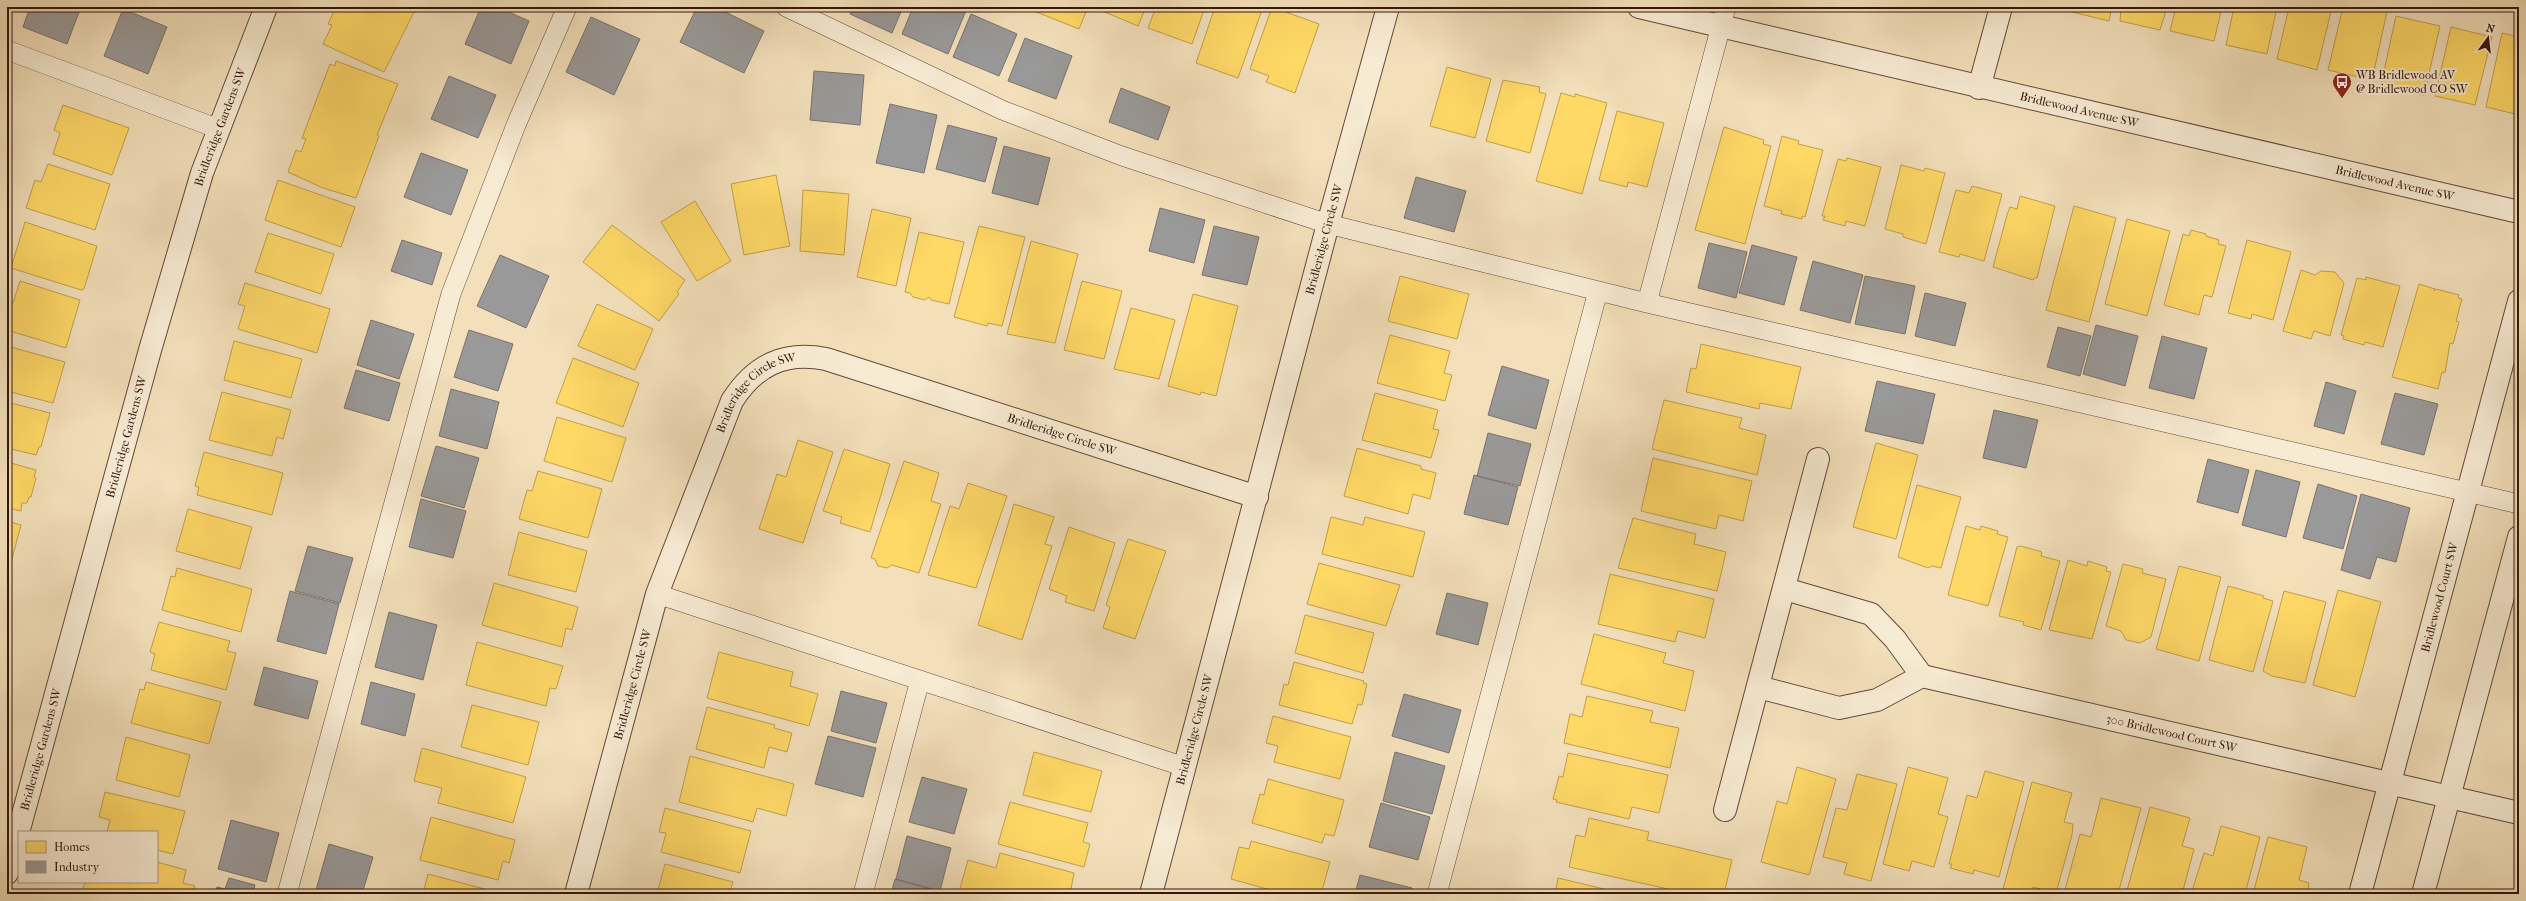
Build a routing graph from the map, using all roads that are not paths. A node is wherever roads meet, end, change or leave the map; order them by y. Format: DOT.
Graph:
graph roads {
  1 [pos="266,7"];
  2 [pos="568,7"];
  3 [pos="786,7"];
  4 [pos="1388,7"];
  5 [pos="1639,7"];
  6 [pos="1726,7"];
  7 [pos="2001,7"];
  8 [pos="1720,28"];
  9 [pos="7,50"];
  10 [pos="1979,88"];
  11 [pos="219,129"];
  12 [pos="2519,212"];
  13 [pos="1328,224"];
  14 [pos="1598,291"];
  15 [pos="2519,301"];
  16 [pos="1647,303"];
  17 [pos="1818,460"];
  18 [pos="2468,492"];
  19 [pos="1257,497"];
  20 [pos="2519,504"];
  21 [pos="2519,537"];
  22 [pos="1785,589"];
  23 [pos="657,594"];
  24 [pos="1922,676"];
  25 [pos="920,680"];
  26 [pos="1758,687"];
  27 [pos="1185,767"];
  28 [pos="2390,784"];
  29 [pos="2449,797"];
  30 [pos="1725,810"];
  31 [pos="2519,814"];
  32 [pos="18,831"];
  33 [pos="18,833"];
  34 [pos="7,873"];
  35 [pos="288,894"];
  36 [pos="576,894"];
  37 [pos="863,894"];
  38 [pos="1151,894"];
  39 [pos="1437,894"];
  40 [pos="2360,894"];
  41 [pos="2423,894"];
  1 -- 11 [label="street, Bridleridge Gardens SW"];
  2 -- 35 [label="lane"];
  3 -- 13 [label="lane"];
  4 -- 13 [label="street, Bridleridge Circle SW"];
  5 -- 8 [label="street, Bridlewood Avenue SW"];
  6 -- 8 [label="lane"];
  7 -- 10 [label="street"];
  8 -- 10 [label="street, Bridlewood Avenue SW"];
  8 -- 16 [label="lane"];
  9 -- 11 [label="lane"];
  10 -- 12 [label="street, Bridlewood Avenue SW"];
  11 -- 32 [label="street, Bridleridge Gardens SW"];
  13 -- 14 [label="lane"];
  13 -- 19 [label="street, Bridleridge Circle SW"];
  14 -- 16 [label="lane"];
  14 -- 39 [label="lane"];
  15 -- 18 [label="street, Bridlewood Court SW"];
  16 -- 18 [label="lane"];
  17 -- 22 [label="street"];
  18 -- 20 [label="lane"];
  18 -- 28 [label="street, Bridlewood Court SW"];
  19 -- 23 [label="street, Bridleridge Circle SW"];
  19 -- 27 [label="street, Bridleridge Circle SW"];
  21 -- 29 [label="street"];
  22 -- 24 [label="street"];
  22 -- 26 [label="street"];
  23 -- 25 [label="lane"];
  23 -- 36 [label="street, Bridleridge Circle SW"];
  24 -- 26 [label="street"];
  24 -- 28 [label="street, 300 Bridlewood Court SW"];
  25 -- 27 [label="lane"];
  25 -- 37 [label="lane"];
  26 -- 30 [label="street"];
  27 -- 38 [label="street, Bridleridge Circle SW"];
  28 -- 29 [label="street, 300 Bridlewood Court SW"];
  28 -- 40 [label="street, Bridlewood Court SW"];
  29 -- 31 [label="street, 300 Bridlewood Court SW"];
  29 -- 41 [label="street"];
  33 -- 34 [label="street, Bridleridge Gardens SW"];
}
